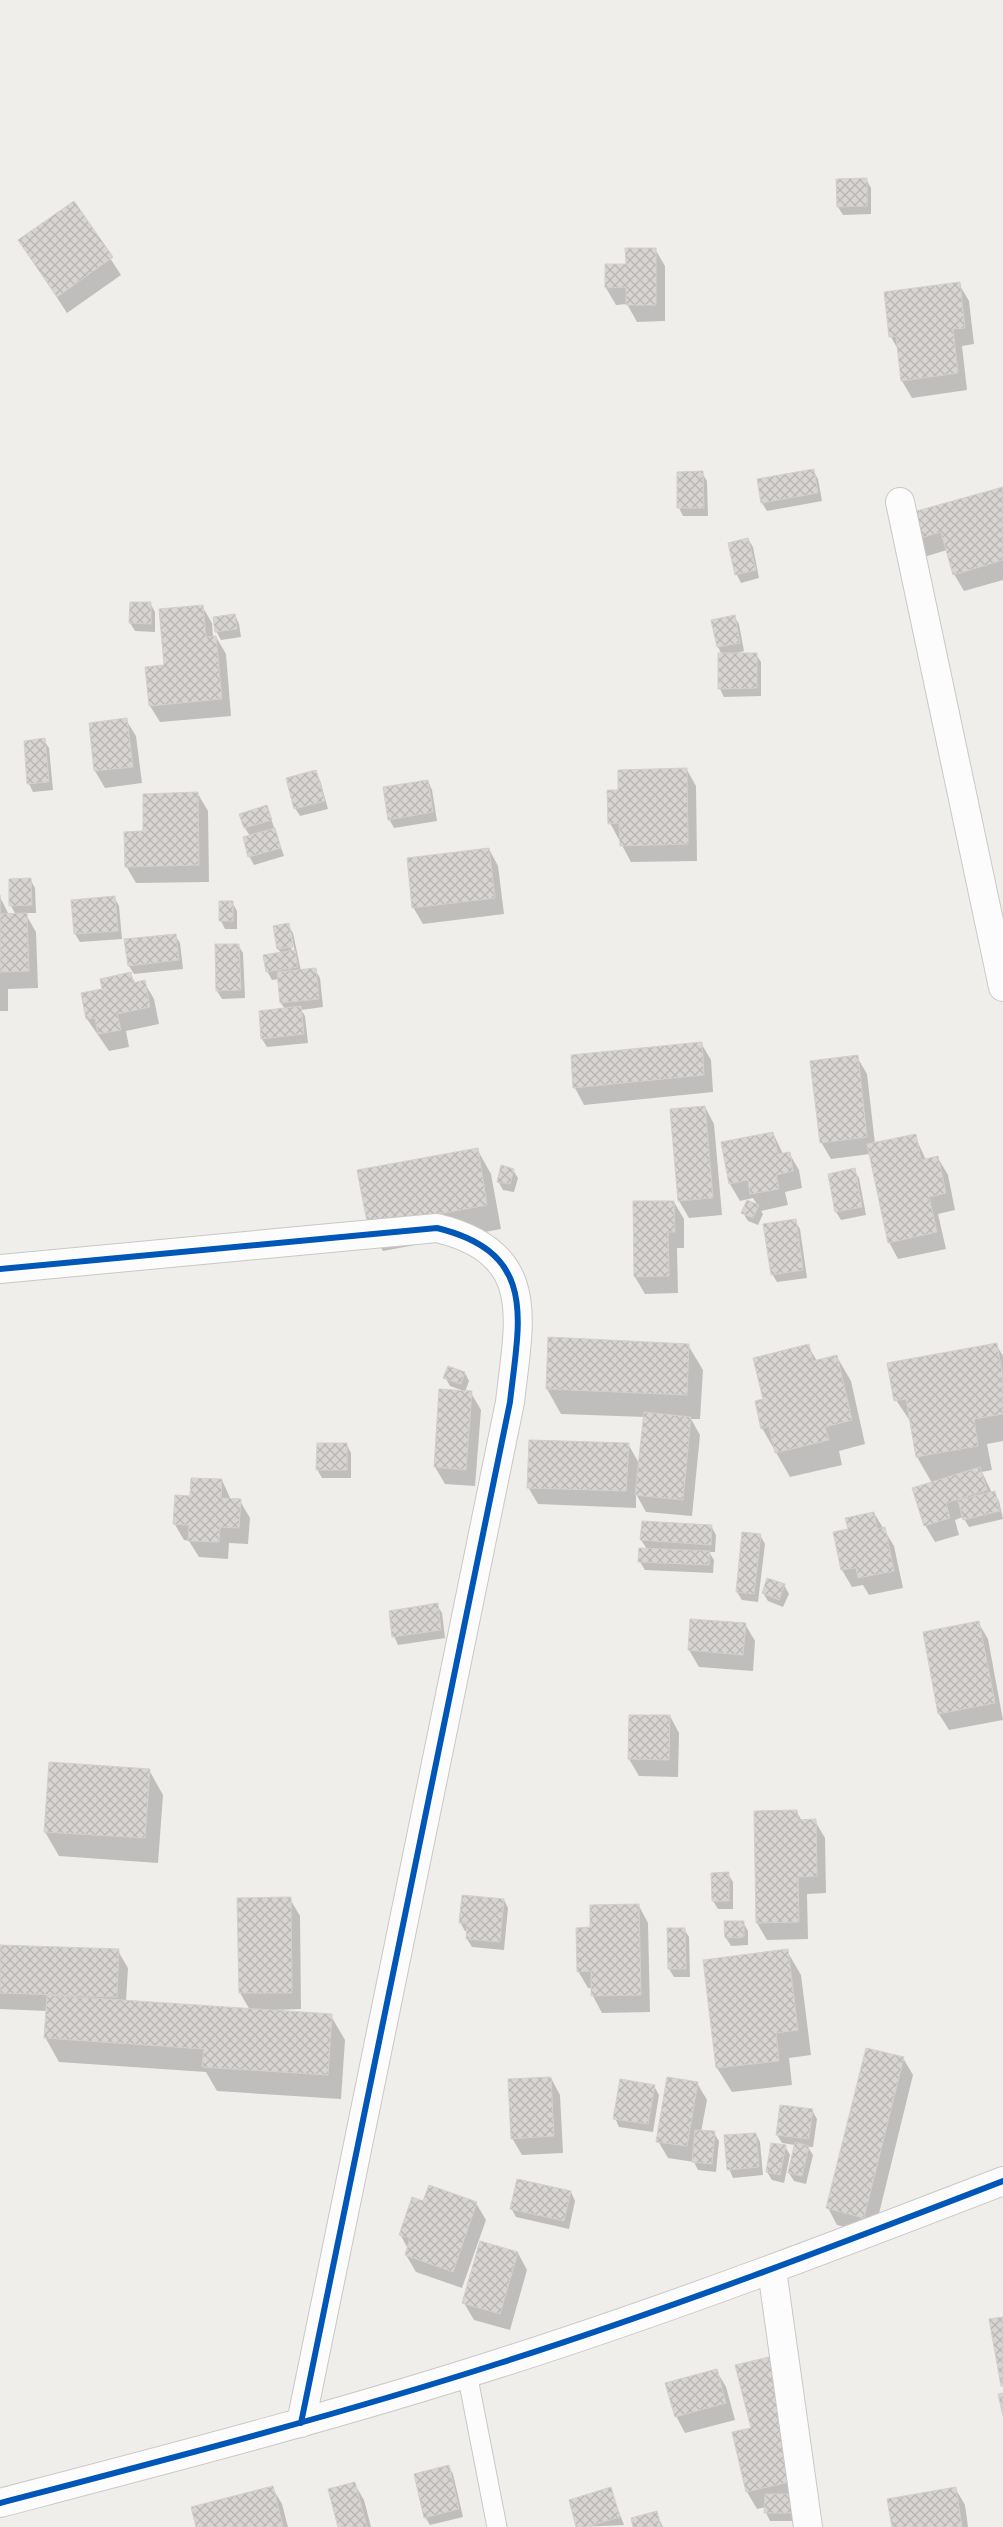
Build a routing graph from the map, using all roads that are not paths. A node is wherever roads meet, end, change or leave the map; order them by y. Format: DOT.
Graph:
graph roads {
  1 [pos="900,502"];
  2 [pos="1003,987"];
  3 [pos="0,1269"];
  4 [pos="1003,2181"];
  5 [pos="772,2270"];
  6 [pos="467,2373"];
  7 [pos="301,2423"];
  8 [pos="0,2503"];
  9 [pos="497,2527"];
  10 [pos="808,2527"];
  1 -- 2 [label="street"];
  3 -- 7 [label="street"];
  4 -- 5 [label="street"];
  5 -- 6 [label="street"];
  5 -- 10 [label="street"];
  6 -- 7 [label="street"];
  6 -- 9 [label="lane"];
  7 -- 8 [label="street"];
}
